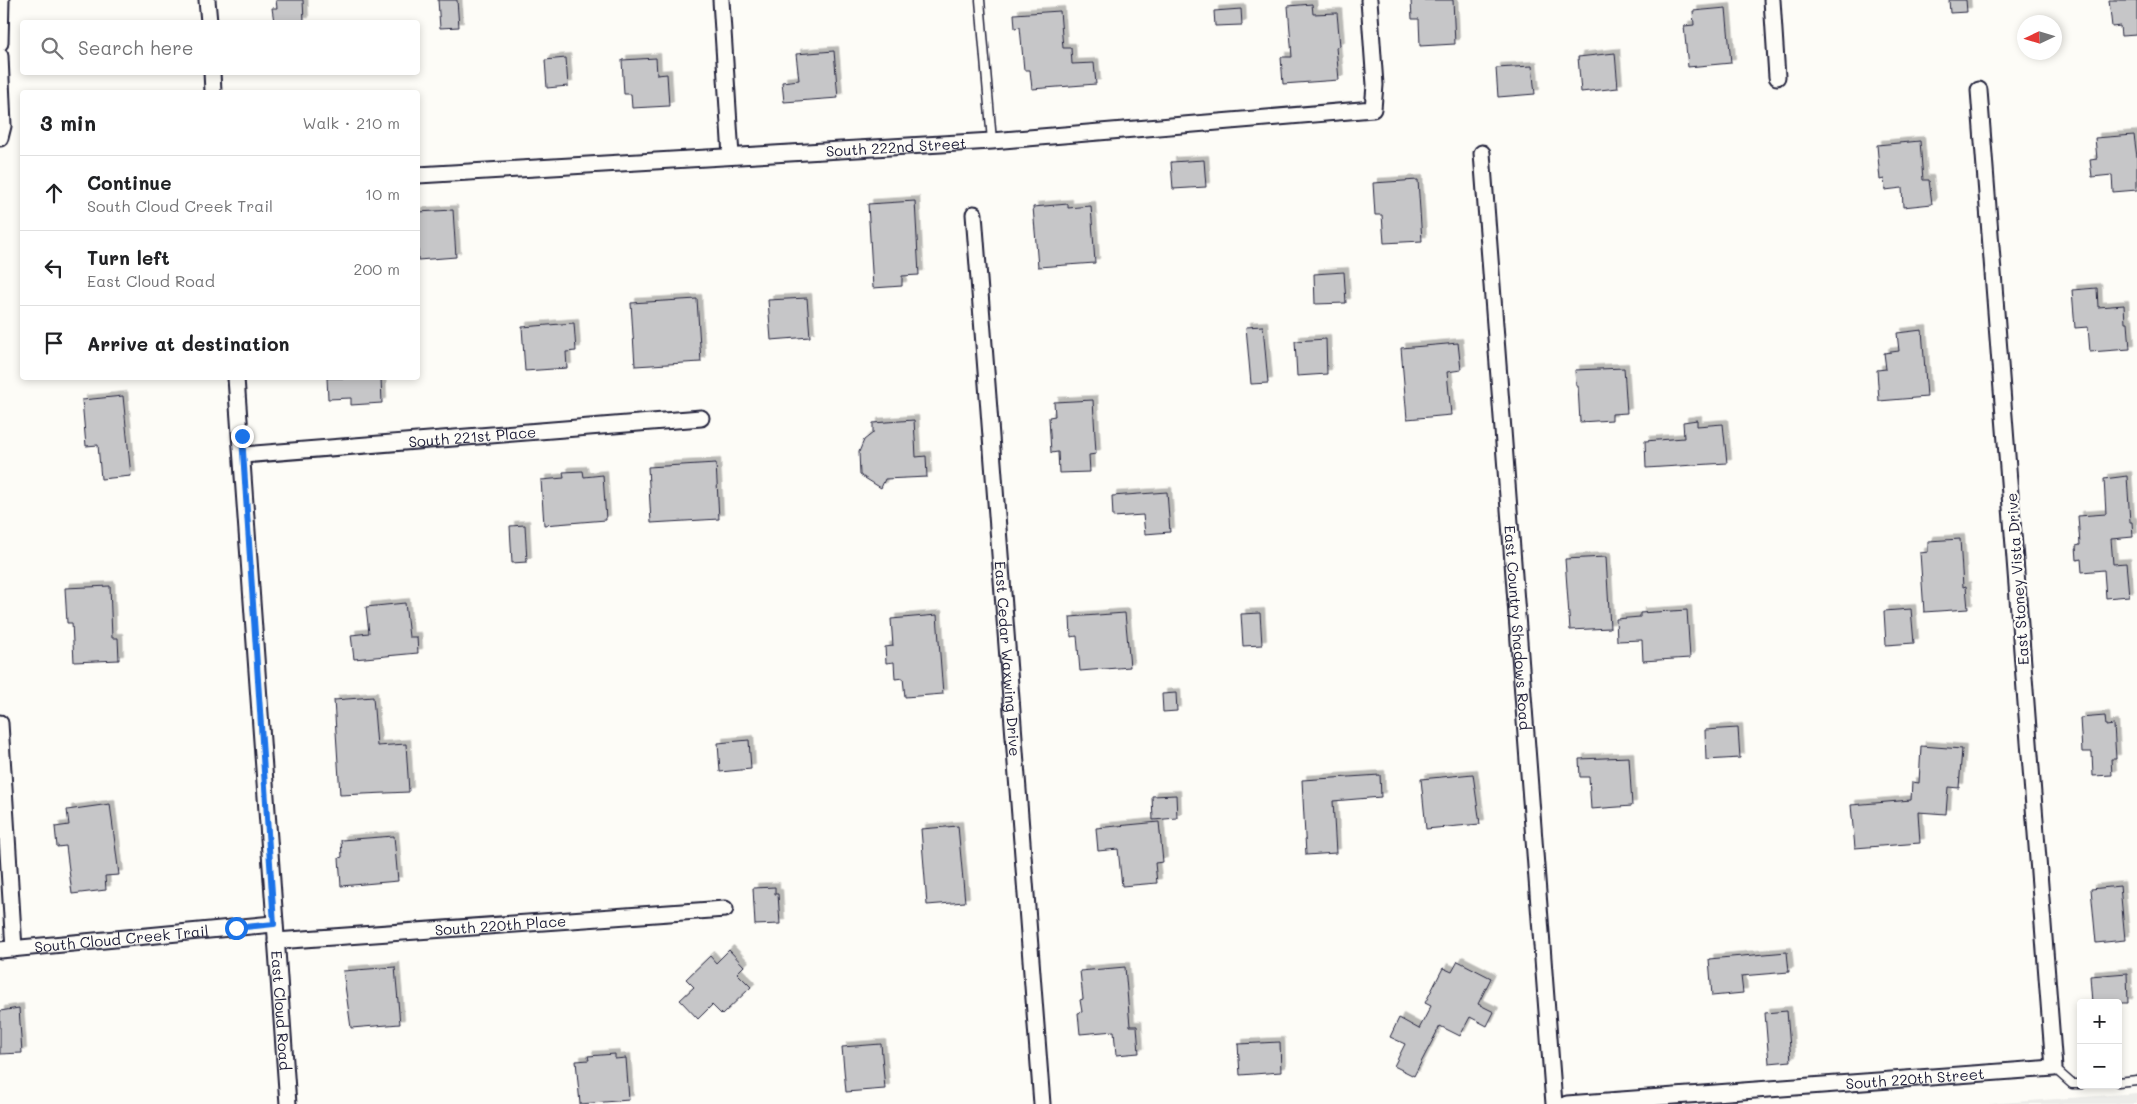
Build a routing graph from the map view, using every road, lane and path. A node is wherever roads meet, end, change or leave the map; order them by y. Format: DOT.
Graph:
graph roads {
  1 [pos="1,0"];
  2 [pos="207,0"];
  3 [pos="721,0"];
  4 [pos="980,0"];
  5 [pos="1369,0"];
  6 [pos="1772,0"];
  7 [pos="208,20"];
  8 [pos="0,43"];
  9 [pos="0,56"];
  10 [pos="212,75"];
  11 [pos="1776,77"];
  12 [pos="213,90"];
  13 [pos="1979,90"];
  14 [pos="0,138"];
  15 [pos="992,141"];
  16 [pos="1482,152"];
  17 [pos="731,156"];
  18 [pos="420,175"];
  19 [pos="974,214"];
  20 [pos="236,380"];
  21 [pos="701,418"];
  22 [pos="243,455"];
  23 [pos="0,723"];
  24 [pos="726,908"];
  25 [pos="274,924"];
  26 [pos="276,941"];
  27 [pos="7,950"];
  28 [pos="2054,1068"];
  29 [pos="2137,1080"];
  30 [pos="2122,1082"];
  31 [pos="2077,1084"];
  32 [pos="288,1104"];
  33 [pos="1042,1104"];
  34 [pos="1554,1104"];
  35 [pos="1567,1104"];
  1 -- 8 [label="street"];
  2 -- 7 [label="street"];
  3 -- 17 [label="street"];
  4 -- 15 [label="lane"];
  5 -- 15 [label="street, South 222nd Street"];
  6 -- 11 [label="street"];
  9 -- 14 [label="street"];
  10 -- 12 [label="street"];
  13 -- 28 [label="street, East Stoney Vista Drive"];
  15 -- 17 [label="street, South 222nd Street"];
  16 -- 34 [label="street, East Country Shadows Road"];
  17 -- 18 [label="street, South 222nd Street"];
  19 -- 33 [label="street, East Cedar Waxwing Drive"];
  20 -- 22 [label="street, East Cloud Road"];
  21 -- 22 [label="street, South 221st Place"];
  22 -- 25 [label="street, East Cloud Road"];
  23 -- 27 [label="street"];
  24 -- 26 [label="street, South 220th Place"];
  25 -- 26 [label="street, East Cloud Road"];
  25 -- 27 [label="street, South Cloud Creek Trail"];
  26 -- 32 [label="street, East Cloud Road"];
  28 -- 31 [label="lane"];
  28 -- 35 [label="street, South 220th Street"];
  29 -- 30 [label="lane"];
}
